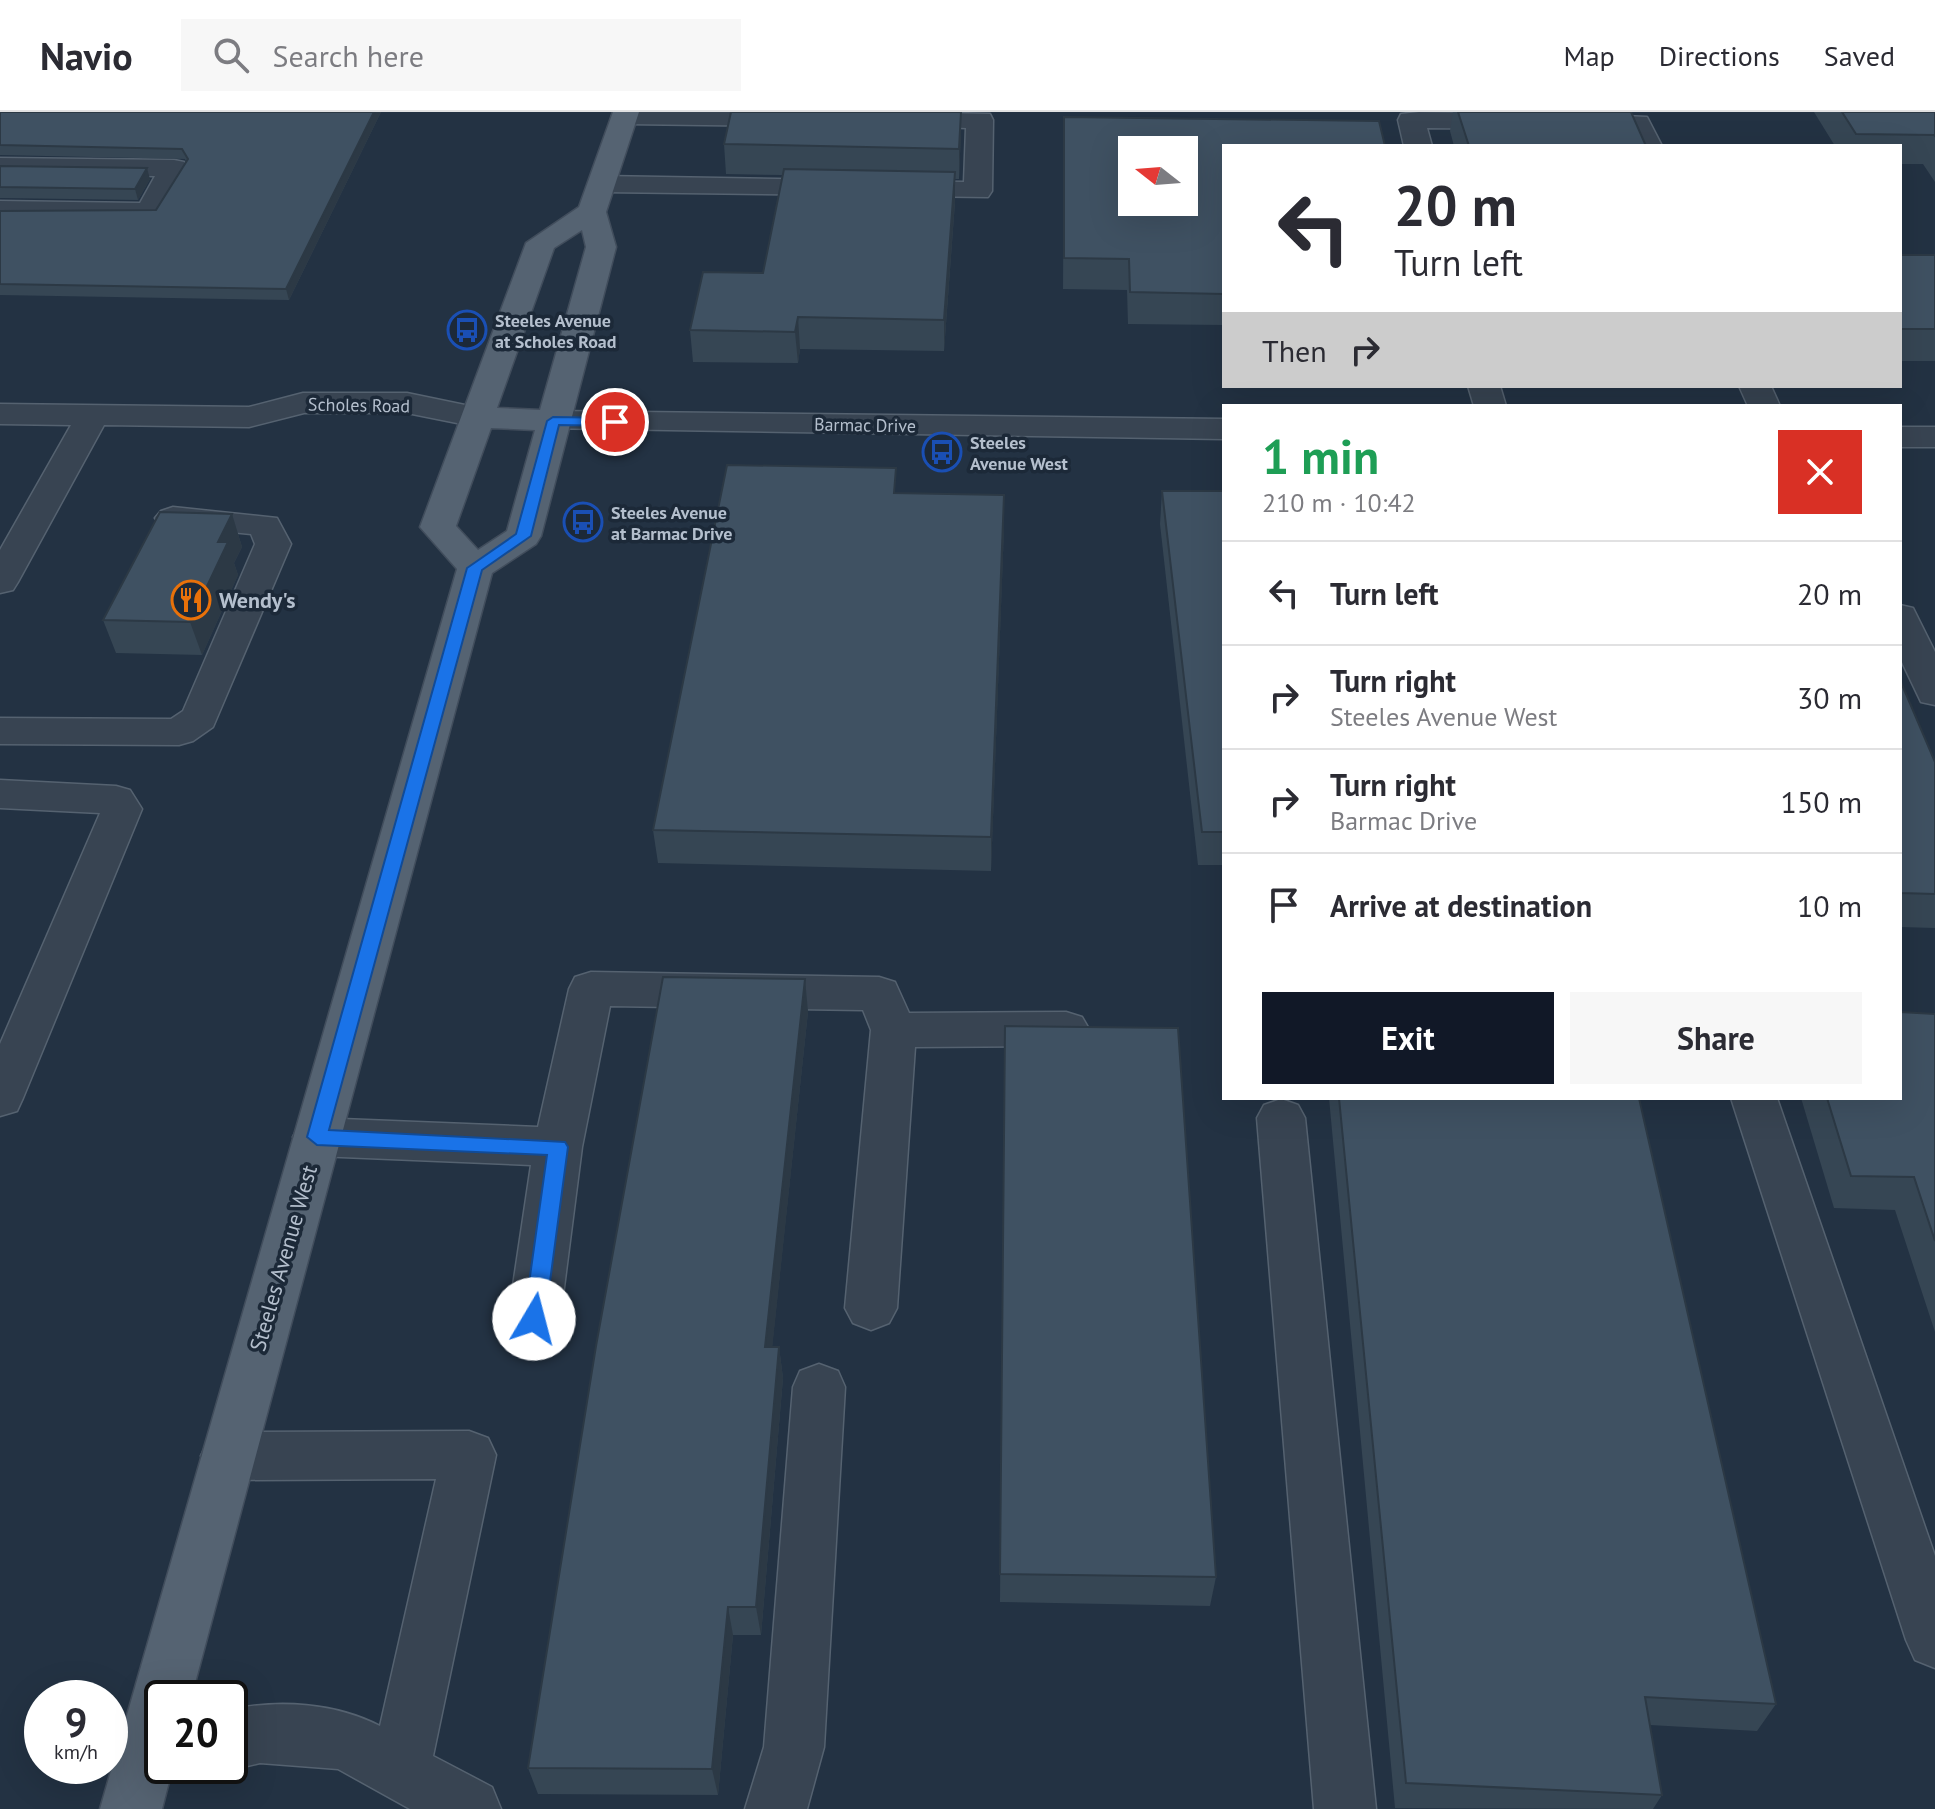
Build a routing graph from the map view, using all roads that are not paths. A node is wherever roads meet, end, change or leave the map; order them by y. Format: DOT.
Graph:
graph roads {
  1 [pos="626,114"];
  2 [pos="725,115"];
  3 [pos="820,118"];
  4 [pos="868,119"];
  5 [pos="1417,144"];
  6 [pos="1647,144"];
  7 [pos="0,166"];
  8 [pos="597,198"];
  9 [pos="0,210"];
  10 [pos="0,414"];
  11 [pos="93,415"];
  12 [pos="477,417"];
  13 [pos="553,421"];
  14 [pos="1222,429"];
  15 [pos="1902,437"];
  16 [pos="1935,437"];
  17 [pos="158,517"];
  18 [pos="16,526"];
  19 [pos="475,568"];
  20 [pos="0,582"];
  21 [pos="1902,620"];
  22 [pos="1935,693"];
  23 [pos="0,731"];
  24 [pos="0,794"];
  25 [pos="1106,1029"];
  26 [pos="894,1030"];
  27 [pos="0,1098"];
  28 [pos="1755,1100"];
  29 [pos="1281,1118"];
  30 [pos="317,1137"];
  31 [pos="558,1147"];
  32 [pos="871,1308"];
  33 [pos="534,1319"];
  34 [pos="819,1387"];
  35 [pos="228,1456"];
  36 [pos="1935,1640"];
  37 [pos="170,1680"];
  38 [pos="248,1736"];
  39 [pos="400,1770"];
  40 [pos="470,1809"];
  41 [pos="776,1809"];
  42 [pos="1345,1809"];
  1 -- 2 [label="street"];
  1 -- 8 [label="main road"];
  2 -- 3 [label="street"];
  4 -- 8 [label="street"];
  5 -- 6 [label="street"];
  7 -- 9 [label="street"];
  8 -- 12 [label="main road"];
  8 -- 13 [label="main road"];
  10 -- 11 [label="street, Scholes Road"];
  11 -- 12 [label="street, Scholes Road"];
  11 -- 18 [label="street"];
  12 -- 13 [label="main road"];
  12 -- 19 [label="main road"];
  13 -- 14 [label="street, Barmac Drive"];
  13 -- 19 [label="main road"];
  15 -- 16 [label="street"];
  17 -- 23 [label="street"];
  18 -- 20 [label="street"];
  19 -- 30 [label="main road, Steeles Avenue West"];
  21 -- 22 [label="street"];
  24 -- 27 [label="street"];
  25 -- 26 [label="street"];
  26 -- 31 [label="street"];
  26 -- 32 [label="street"];
  28 -- 36 [label="street"];
  29 -- 42 [label="street"];
  30 -- 31 [label="street"];
  30 -- 35 [label="main road, Steeles Avenue West"];
  31 -- 33 [label="street"];
  34 -- 41 [label="street"];
  35 -- 37 [label="main road, Steeles Avenue West"];
  35 -- 39 [label="street"];
  38 -- 39 [label="street"];
  39 -- 40 [label="street"];
}
